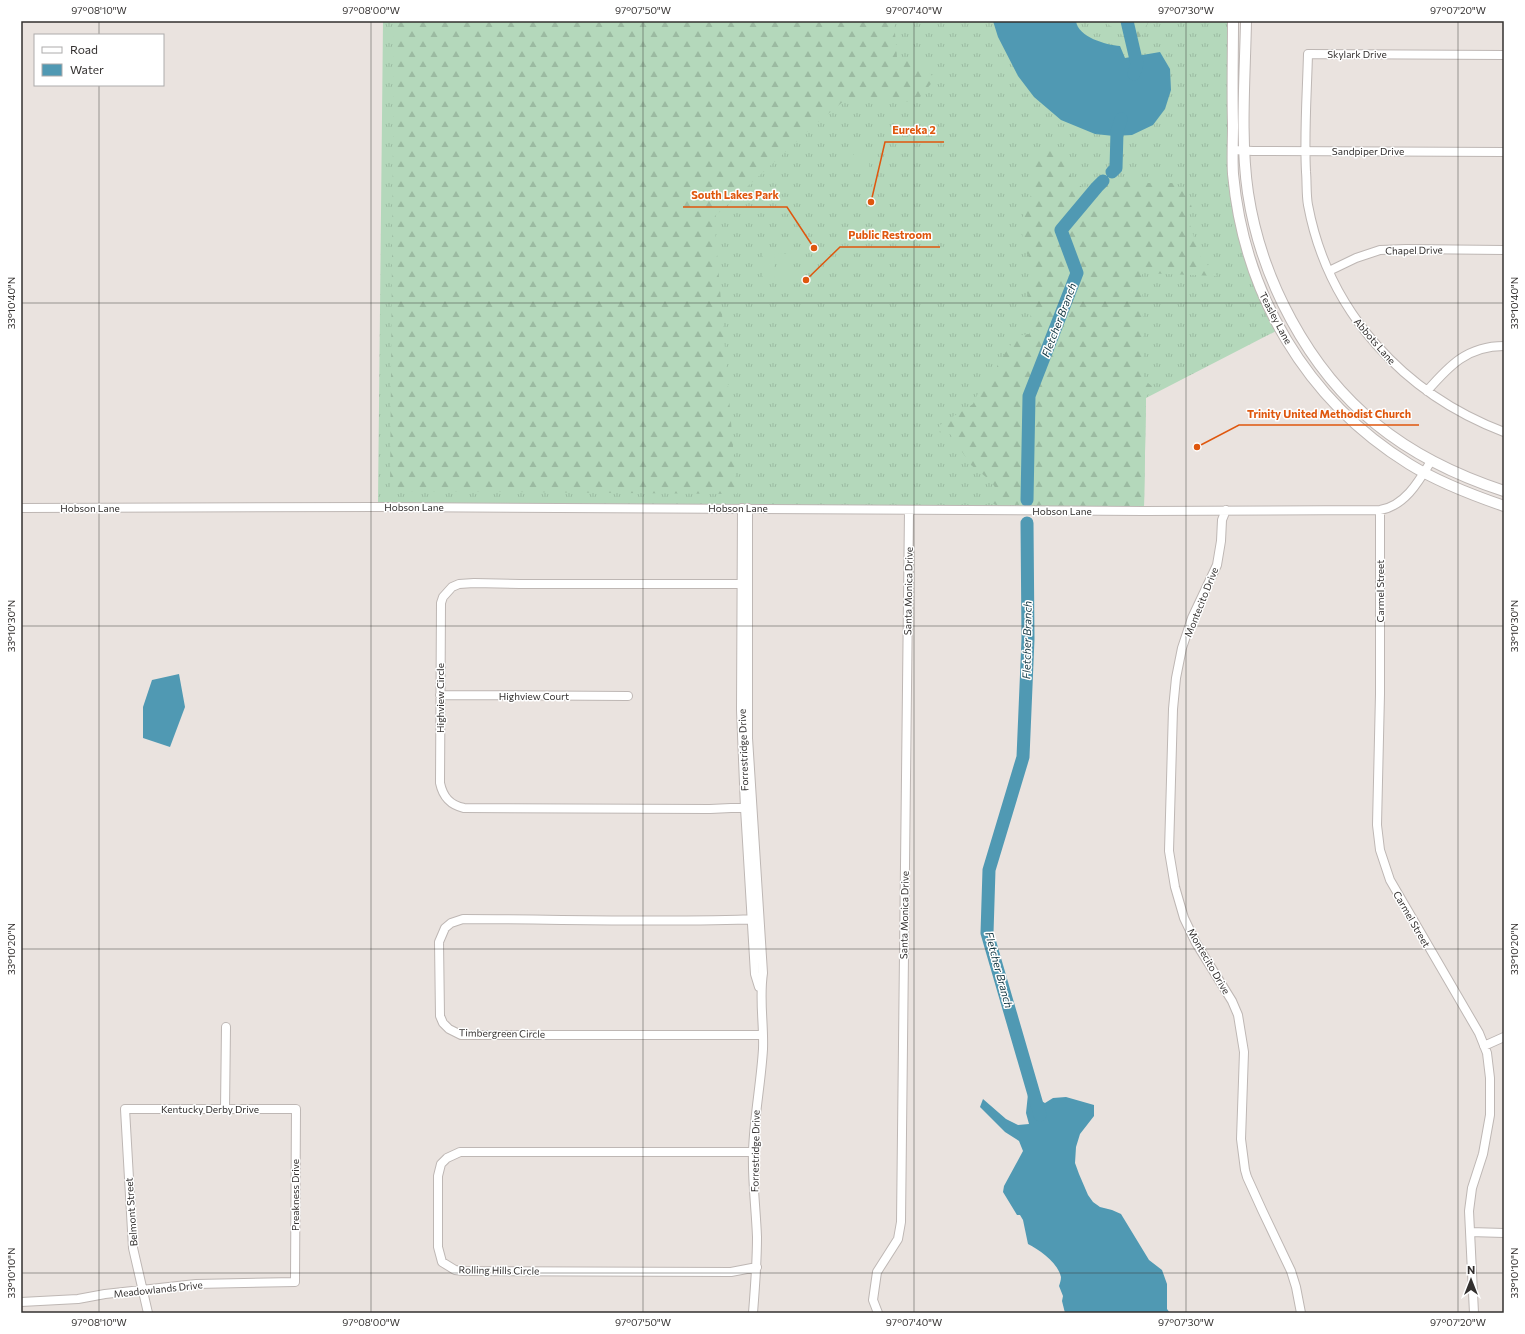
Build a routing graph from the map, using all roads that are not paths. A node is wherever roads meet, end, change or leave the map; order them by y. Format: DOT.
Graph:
graph roads {
  1 [pos="1233,21"];
  2 [pos="1246,21"];
  3 [pos="1504,55"];
  4 [pos="1233,150"];
  5 [pos="1244,151"];
  6 [pos="1305,151"];
  7 [pos="1504,152"];
  8 [pos="1504,250"];
  9 [pos="1329,271"];
  10 [pos="1504,346"];
  11 [pos="1427,391"];
  12 [pos="1504,432"];
  13 [pos="1431,461"];
  14 [pos="1424,473"];
  15 [pos="1504,491"];
  16 [pos="1504,506"];
  17 [pos="21,508"];
  18 [pos="745,508"];
  19 [pos="909,510"];
  20 [pos="1226,510"];
  21 [pos="1380,510"];
  22 [pos="744,584"];
  23 [pos="440,695"];
  24 [pos="628,696"];
  25 [pos="749,808"];
  26 [pos="756,919"];
  27 [pos="226,1027"];
  28 [pos="763,1035"];
  29 [pos="1504,1037"];
  30 [pos="1484,1046"];
  31 [pos="125,1109"];
  32 [pos="225,1109"];
  33 [pos="296,1109"];
  34 [pos="753,1152"];
  35 [pos="1470,1232"];
  36 [pos="1504,1233"];
  37 [pos="757,1267"];
  38 [pos="295,1282"];
  39 [pos="143,1289"];
  40 [pos="21,1302"];
  41 [pos="148,1313"];
  42 [pos="753,1313"];
  43 [pos="878,1313"];
  44 [pos="1301,1313"];
  45 [pos="1474,1313"];
  1 -- 4 [label="main road, Teasley Lane"];
  2 -- 5 [label="main road, Teasley Lane"];
  3 -- 6 [label="street, Skylark Drive"];
  4 -- 5 [label="street, Sandpiper Drive"];
  4 -- 14 [label="main road, Teasley Lane"];
  5 -- 6 [label="street, Sandpiper Drive"];
  5 -- 13 [label="main road, Teasley Lane"];
  6 -- 7 [label="street, Sandpiper Drive"];
  6 -- 9 [label="street, Abbots Lane"];
  8 -- 9 [label="street, Chapel Drive"];
  9 -- 11 [label="street, Abbots Lane"];
  10 -- 11 [label="street"];
  11 -- 12 [label="street, Abbots Lane"];
  13 -- 14 [label="street, Hobson Lane"];
  13 -- 15 [label="main road, Teasley Lane"];
  14 -- 16 [label="main road, Teasley Lane"];
  14 -- 21 [label="street, Hobson Lane"];
  17 -- 18 [label="street, Hobson Lane"];
  18 -- 19 [label="street, Hobson Lane"];
  18 -- 22 [label="street, Forrestridge Drive"];
  19 -- 20 [label="street, Hobson Lane"];
  19 -- 43 [label="street, Santa Monica Drive"];
  20 -- 21 [label="street, Hobson Lane"];
  20 -- 44 [label="street, Montecito Drive"];
  21 -- 30 [label="street, Carmel Street"];
  22 -- 23 [label="street, Highview Circle"];
  22 -- 25 [label="street, Forrestridge Drive"];
  23 -- 24 [label="street, Highview Court"];
  23 -- 25 [label="street, Highview Circle"];
  25 -- 26 [label="street, Forrestridge Drive"];
  26 -- 28 [label="street, Forrestridge Drive"];
  26 -- 28 [label="street, Timbergreen Circle"];
  27 -- 32 [label="street"];
  28 -- 34 [label="street, Forrestridge Drive"];
  29 -- 30 [label="street"];
  30 -- 35 [label="street, Carmel Street"];
  31 -- 32 [label="street, Kentucky Derby Drive"];
  31 -- 39 [label="street, Belmont Street"];
  32 -- 33 [label="street, Kentucky Derby Drive"];
  33 -- 38 [label="street, Preakness Drive"];
  34 -- 37 [label="street, Forrestridge Drive"];
  34 -- 37 [label="street, Rolling Hills Circle"];
  35 -- 36 [label="street"];
  35 -- 45 [label="street, Carmel Street"];
  37 -- 42 [label="street, Forrestridge Drive"];
  38 -- 39 [label="street, Meadowlands Drive"];
  39 -- 40 [label="street, Meadowlands Drive"];
  39 -- 41 [label="street, Belmont Street"];
}
